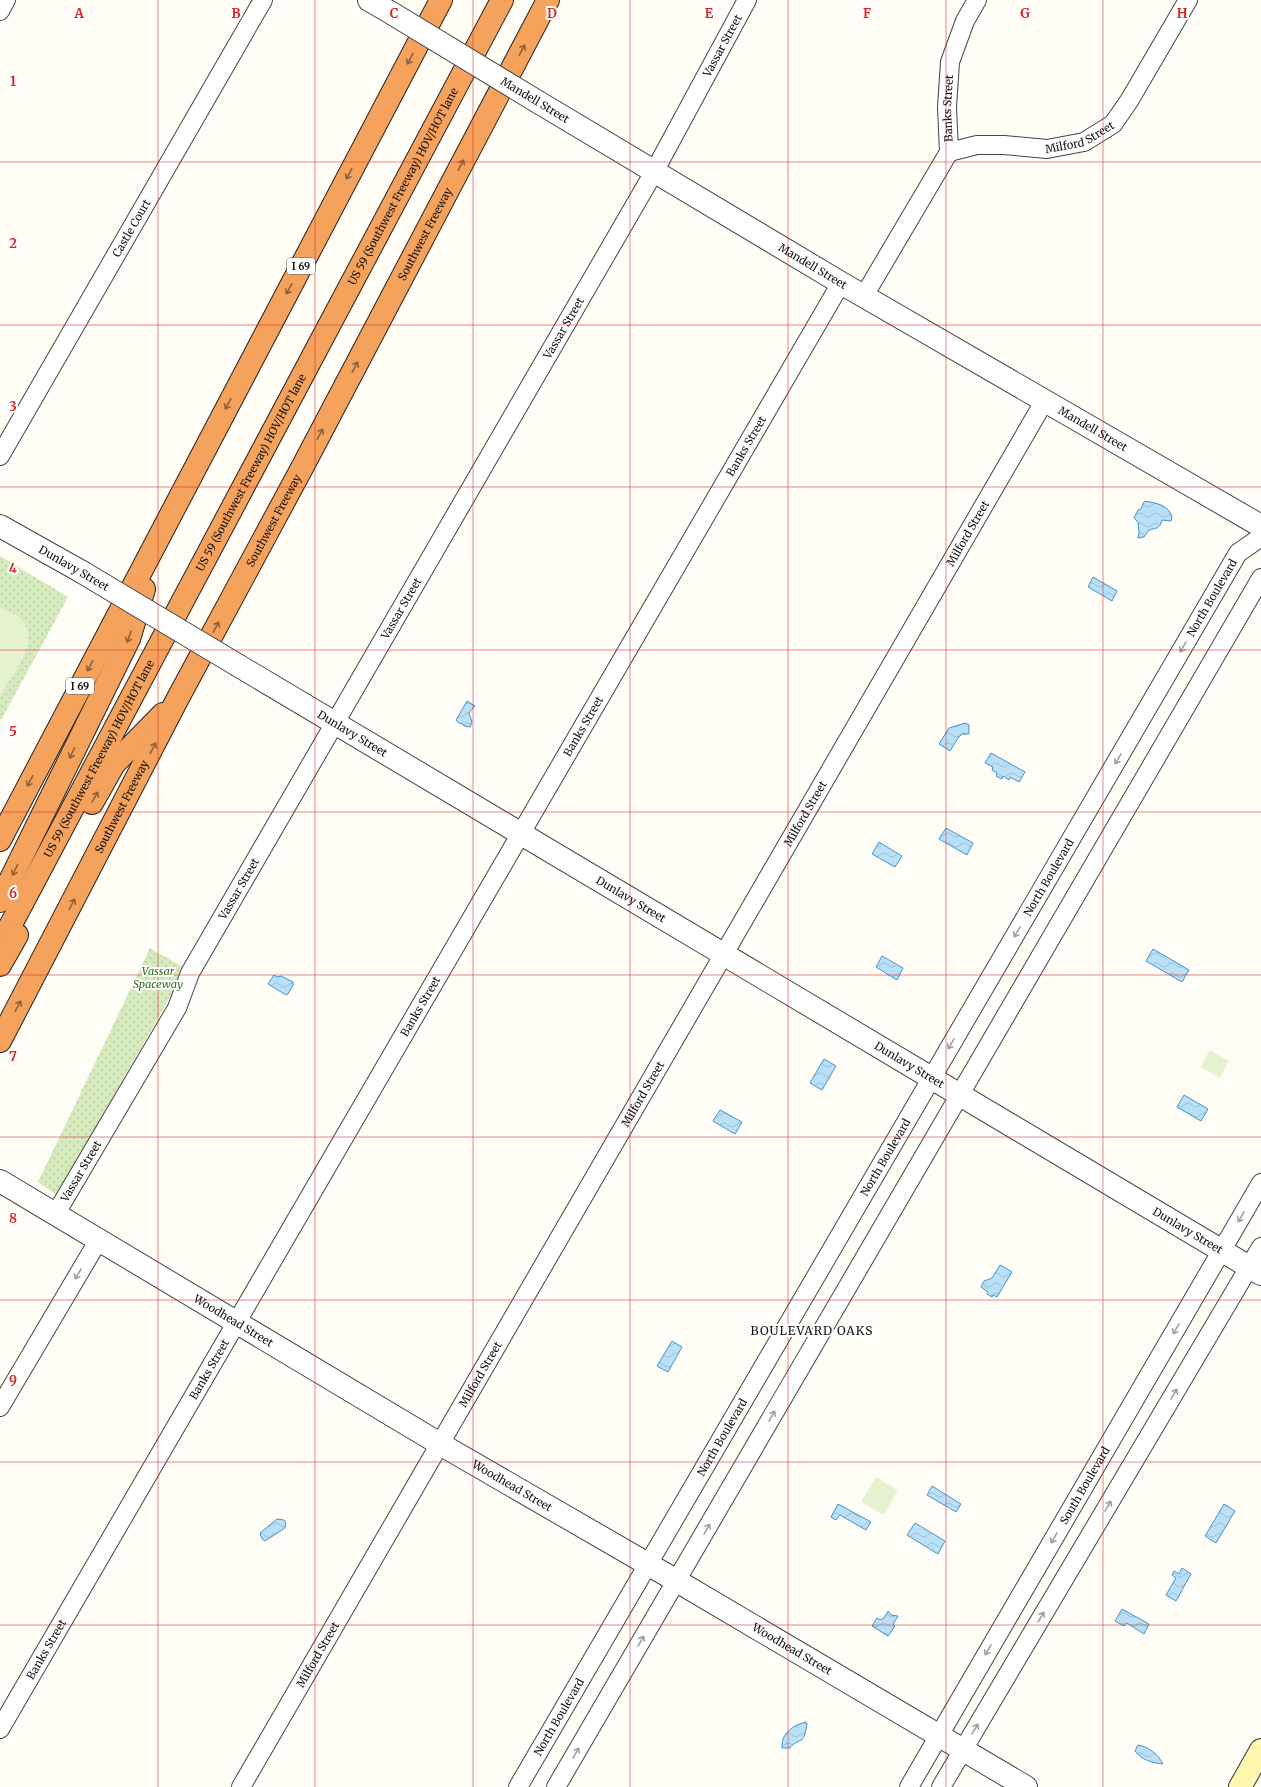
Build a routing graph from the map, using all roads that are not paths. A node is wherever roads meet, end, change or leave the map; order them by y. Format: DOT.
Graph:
graph roads {
  1 [pos="6,0"];
  2 [pos="263,0"];
  3 [pos="369,0"];
  4 [pos="441,0"];
  5 [pos="502,0"];
  6 [pos="548,0"];
  7 [pos="746,0"];
  8 [pos="977,0"];
  9 [pos="1188,0"];
  10 [pos="0,11"];
  11 [pos="948,152"];
  12 [pos="654,172"];
  13 [pos="840,283"];
  14 [pos="864,296"];
  15 [pos="1045,400"];
  16 [pos="0,456"];
  17 [pos="0,526"];
  18 [pos="1261,526"];
  19 [pos="160,532"];
  20 [pos="1261,537"];
  21 [pos="1261,578"];
  22 [pos="178,698"];
  23 [pos="335,724"];
  24 [pos="520,834"];
  25 [pos="0,840"];
  26 [pos="0,901"];
  27 [pos="0,945"];
  28 [pos="723,954"];
  29 [pos="0,965"];
  30 [pos="0,1040"];
  31 [pos="932,1078"];
  32 [pos="960,1095"];
  33 [pos="0,1181"];
  34 [pos="1261,1183"];
  35 [pos="55,1215"];
  36 [pos="98,1241"];
  37 [pos="1261,1247"];
  38 [pos="1222,1251"];
  39 [pos="1255,1270"];
  40 [pos="237,1322"];
  41 [pos="0,1406"];
  42 [pos="440,1444"];
  43 [pos="648,1564"];
  44 [pos="676,1580"];
  45 [pos="0,1729"];
  46 [pos="939,1736"];
  47 [pos="962,1750"];
  48 [pos="1261,1750"];
  49 [pos="241,1787"];
  50 [pos="518,1787"];
  51 [pos="556,1787"];
  52 [pos="909,1787"];
  53 [pos="941,1787"];
  54 [pos="1026,1787"];
  55 [pos="1240,1787"];
  1 -- 10 [label="street"];
  2 -- 16 [label="street, Castle Court"];
  3 -- 12 [label="street, Mandell Street, bridge"];
  4 -- 19 [label="highway, I 69, one-way"];
  5 -- 27 [label="highway, US 59 (Southwest Freeway) HOV/HOT lane"];
  22 -- 6 [label="highway, Southwest Freeway, one-way"];
  7 -- 12 [label="street, Vassar Street"];
  8 -- 11 [label="street, Banks Street"];
  9 -- 11 [label="street, Milford Street"];
  11 -- 14 [label="street, Banks Street"];
  12 -- 13 [label="street, Mandell Street"];
  12 -- 23 [label="street, Vassar Street"];
  13 -- 14 [label="street, Mandell Street"];
  13 -- 24 [label="street, Banks Street"];
  14 -- 15 [label="street, Mandell Street"];
  15 -- 18 [label="street, Mandell Street"];
  15 -- 28 [label="street, Milford Street"];
  17 -- 23 [label="street, Dunlavy Street, bridge"];
  19 -- 25 [label="highway, I 69, one-way"];
  19 -- 26 [label="highway, one-way"];
  20 -- 31 [label="street, North Boulevard, one-way"];
  21 -- 32 [label="street"];
  29 -- 22 [label="highway, one-way"];
  30 -- 22 [label="highway, Southwest Freeway, one-way"];
  23 -- 24 [label="street, Dunlavy Street"];
  23 -- 35 [label="street, Vassar Street"];
  24 -- 28 [label="street, Dunlavy Street"];
  24 -- 40 [label="street, Banks Street"];
  28 -- 31 [label="street, Dunlavy Street"];
  28 -- 42 [label="street, Milford Street"];
  31 -- 32 [label="street, Dunlavy Street"];
  31 -- 43 [label="street, North Boulevard"];
  32 -- 38 [label="street, Dunlavy Street"];
  44 -- 32 [label="street, one-way"];
  33 -- 35 [label="street, Woodhead Street"];
  34 -- 38 [label="street, South Boulevard, one-way"];
  35 -- 36 [label="street, Woodhead Street"];
  36 -- 40 [label="street, Woodhead Street"];
  36 -- 41 [label="street, one-way"];
  37 -- 39 [label="street"];
  38 -- 39 [label="street, Dunlavy Street"];
  38 -- 46 [label="street, South Boulevard, one-way"];
  47 -- 39 [label="street, one-way"];
  40 -- 42 [label="street, Woodhead Street"];
  40 -- 45 [label="street, Banks Street"];
  42 -- 43 [label="street, Woodhead Street"];
  42 -- 49 [label="street, Milford Street"];
  43 -- 44 [label="street, Woodhead Street"];
  43 -- 50 [label="street, North Boulevard"];
  44 -- 46 [label="street, Woodhead Street"];
  51 -- 44 [label="street, one-way"];
  46 -- 47 [label="street, Woodhead Street"];
  46 -- 52 [label="street, South Boulevard"];
  47 -- 53 [label="street"];
  47 -- 54 [label="street, Woodhead Street"];
  48 -- 55 [label="main road"];
}
